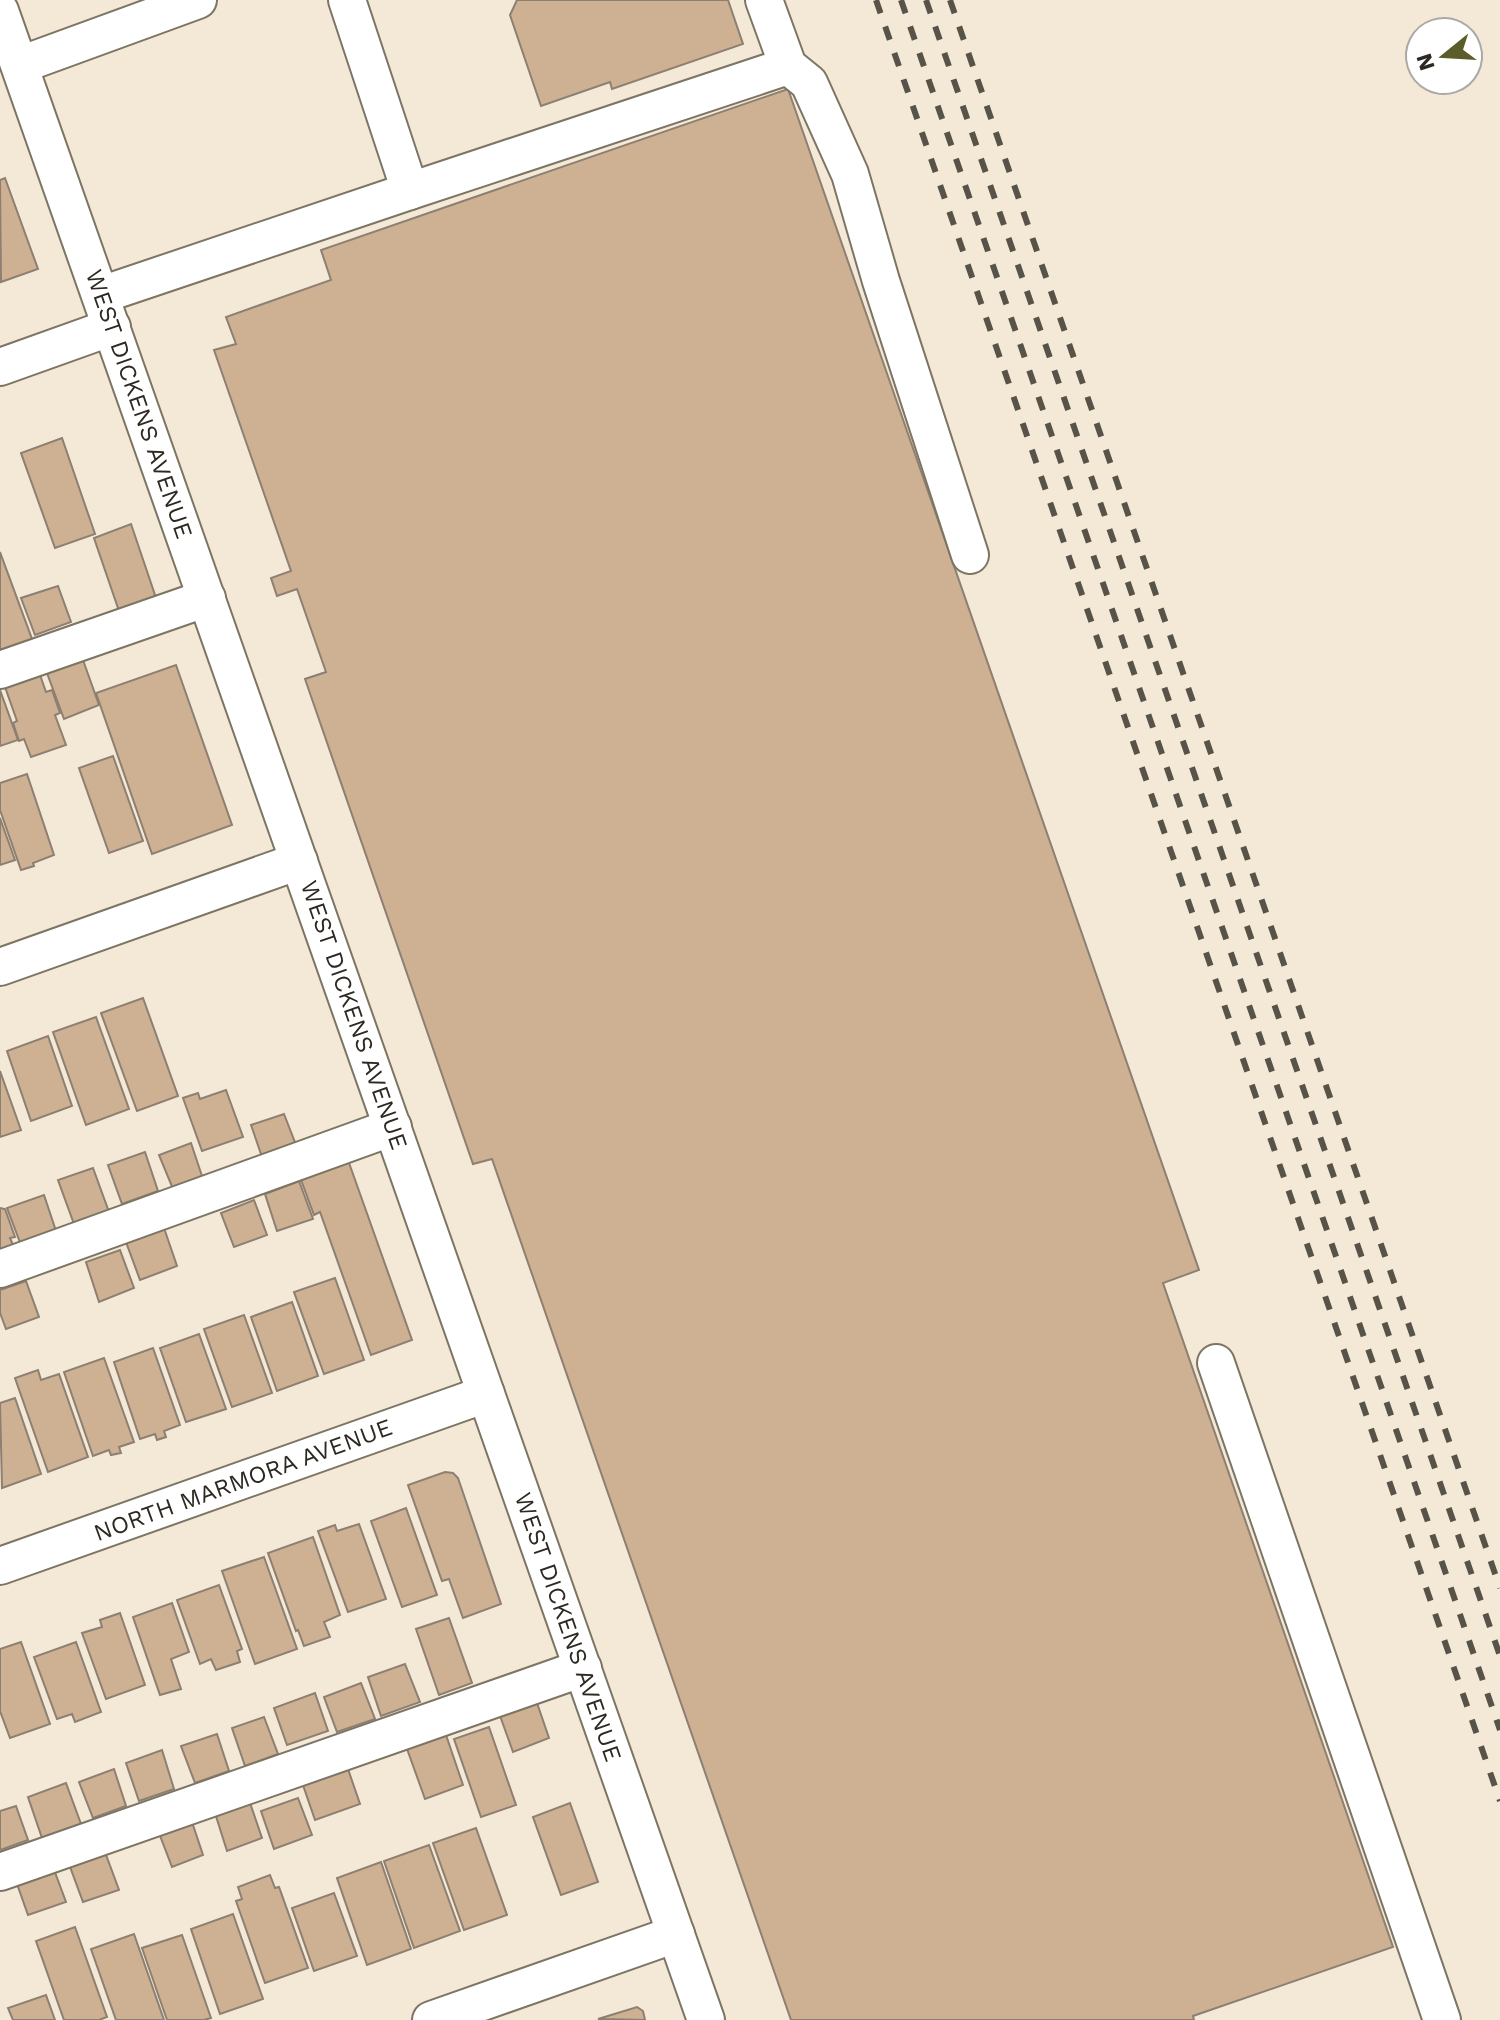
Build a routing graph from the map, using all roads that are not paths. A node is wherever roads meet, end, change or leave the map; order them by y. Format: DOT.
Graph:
graph roads {
  1 [pos="198,0"];
  2 [pos="347,0"];
  3 [pos="764,0"];
  4 [pos="0,11"];
  5 [pos="12,58"];
  6 [pos="788,66"];
  7 [pos="410,191"];
  8 [pos="106,311"];
  9 [pos="0,367"];
  10 [pos="970,555"];
  11 [pos="207,598"];
  12 [pos="0,670"];
  13 [pos="299,861"];
  14 [pos="0,967"];
  15 [pos="393,1127"];
  16 [pos="0,1269"];
  17 [pos="1216,1363"];
  18 [pos="486,1394"];
  19 [pos="0,1566"];
  20 [pos="583,1668"];
  21 [pos="0,1872"];
  22 [pos="676,1934"];
  23 [pos="431,2020"];
  24 [pos="706,2020"];
  25 [pos="1442,2020"];
  1 -- 5 [label="street"];
  2 -- 7 [label="street"];
  3 -- 6 [label="street"];
  4 -- 5 [label="street, WEST DICKENS AVENUE"];
  5 -- 8 [label="street, WEST DICKENS AVENUE"];
  6 -- 7 [label="street"];
  6 -- 10 [label="street"];
  7 -- 8 [label="street"];
  8 -- 9 [label="street"];
  8 -- 11 [label="street, WEST DICKENS AVENUE"];
  11 -- 12 [label="street"];
  11 -- 13 [label="street, WEST DICKENS AVENUE"];
  13 -- 14 [label="street"];
  13 -- 15 [label="street, WEST DICKENS AVENUE"];
  15 -- 16 [label="street"];
  15 -- 18 [label="street, WEST DICKENS AVENUE"];
  17 -- 25 [label="street"];
  18 -- 19 [label="street, NORTH MARMORA AVENUE"];
  18 -- 20 [label="street, WEST DICKENS AVENUE"];
  20 -- 21 [label="street"];
  20 -- 22 [label="street, WEST DICKENS AVENUE"];
  22 -- 23 [label="street"];
  22 -- 24 [label="street, WEST DICKENS AVENUE"];
}
